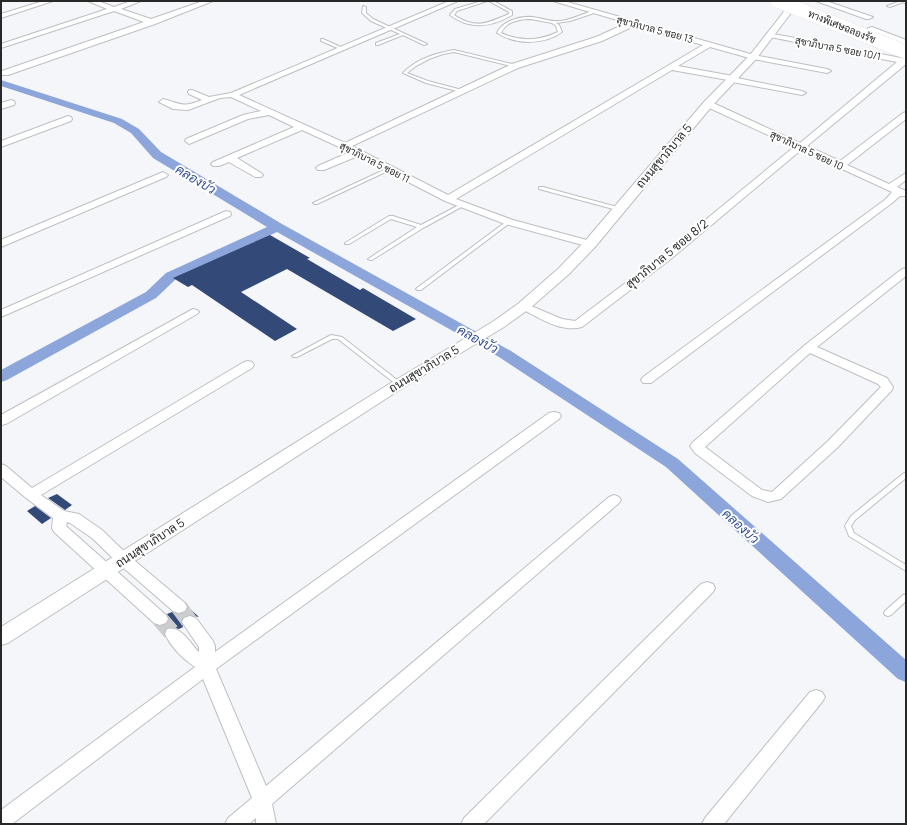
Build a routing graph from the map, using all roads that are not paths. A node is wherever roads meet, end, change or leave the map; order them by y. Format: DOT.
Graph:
graph roads {
  1 [pos="50,1"];
  2 [pos="91,1"];
  3 [pos="108,1"];
  4 [pos="138,1"];
  5 [pos="210,1"];
  6 [pos="455,1"];
  7 [pos="485,1"];
  8 [pos="491,1"];
  9 [pos="556,1"];
  10 [pos="778,1"];
  11 [pos="790,1"];
  12 [pos="795,1"];
  13 [pos="819,1"];
  14 [pos="904,1"];
  15 [pos="123,6"];
  16 [pos="890,6"];
  17 [pos="364,7"];
  18 [pos="115,9"];
  19 [pos="593,12"];
  20 [pos="1,16"];
  21 [pos="160,18"];
  22 [pos="869,18"];
  23 [pos="152,22"];
  24 [pos="553,22"];
  25 [pos="634,23"];
  26 [pos="389,28"];
  27 [pos="403,34"];
  28 [pos="770,35"];
  29 [pos="322,40"];
  30 [pos="377,44"];
  31 [pos="425,44"];
  32 [pos="710,44"];
  33 [pos="906,45"];
  34 [pos="1,46"];
  35 [pos="341,48"];
  36 [pos="753,57"];
  37 [pos="905,58"];
  38 [pos="515,66"];
  39 [pos="670,67"];
  40 [pos="827,70"];
  41 [pos="5,73"];
  42 [pos="732,79"];
  43 [pos="461,91"];
  44 [pos="192,92"];
  45 [pos="802,93"];
  46 [pos="232,95"];
  47 [pos="208,99"];
  48 [pos="163,102"];
  49 [pos="12,103"];
  50 [pos="708,104"];
  51 [pos="1,106"];
  52 [pos="270,112"];
  53 [pos="906,115"];
  54 [pos="68,120"];
  55 [pos="303,126"];
  56 [pos="189,141"];
  57 [pos="1,144"];
  58 [pos="345,146"];
  59 [pos="800,147"];
  60 [pos="359,152"];
  61 [pos="230,158"];
  62 [pos="216,164"];
  63 [pos="841,165"];
  64 [pos="321,168"];
  65 [pos="390,169"];
  66 [pos="163,175"];
  67 [pos="258,175"];
  68 [pos="906,176"];
  69 [pos="541,188"];
  70 [pos="898,192"];
  71 [pos="448,199"];
  72 [pos="315,202"];
  73 [pos="463,205"];
  74 [pos="619,209"];
  75 [pos="226,214"];
  76 [pos="509,222"];
  77 [pos="421,228"];
  78 [pos="347,243"];
  79 [pos="1,244"];
  80 [pos="590,244"];
  81 [pos="370,259"];
  82 [pos="906,271"];
  83 [pos="419,289"];
  84 [pos="524,306"];
  85 [pos="193,312"];
  86 [pos="1,314"];
  87 [pos="809,348"];
  88 [pos="295,356"];
  89 [pos="248,365"];
  90 [pos="647,380"];
  91 [pos="399,384"];
  92 [pos="554,416"];
  93 [pos="1,421"];
  94 [pos="2,472"];
  95 [pos="906,475"];
  96 [pos="32,495"];
  97 [pos="614,500"];
  98 [pos="60,516"];
  99 [pos="124,560"];
  100 [pos="906,568"];
  101 [pos="106,571"];
  102 [pos="707,588"];
  103 [pos="906,597"];
  104 [pos="179,608"];
  105 [pos="888,613"];
  106 [pos="160,619"];
  107 [pos="190,622"];
  108 [pos="173,634"];
  109 [pos="1,637"];
  110 [pos="207,667"];
  111 [pos="816,697"];
  112 [pos="262,800"];
  113 [pos="1,821"];
  114 [pos="235,824"];
  115 [pos="266,824"];
  116 [pos="471,824"];
  117 [pos="712,824"];
  1 -- 20 [label="street"];
  2 -- 18 [label="street"];
  3 -- 15 [label="street"];
  4 -- 15 [label="street"];
  5 -- 21 [label="street"];
  6 -- 26 [label="street"];
  7 -- 8 [label="lane"];
  9 -- 19 [label="street, สุขาภิบาล 5 ซอย 13"];
  10 -- 37 [label="highway, ทางพิเศษฉลองรัช, bridge"];
  11 -- 28 [label="street, ถนนสุขาภิบาล 5"];
  12 -- 33 [label="highway, ทางพิเศษฉลองรัช"];
  13 -- 22 [label="street"];
  14 -- 16 [label="lane"];
  15 -- 18 [label="street"];
  15 -- 21 [label="street"];
  17 -- 26 [label="lane"];
  18 -- 23 [label="street"];
  18 -- 34 [label="street"];
  19 -- 24 [label="lane"];
  19 -- 25 [label="street, สุขาภิบาล 5 ซอย 13"];
  21 -- 23 [label="street"];
  23 -- 41 [label="street"];
  24 -- 24 [label="lane"];
  25 -- 32 [label="street, สุขาภิบาล 5 ซอย 13"];
  25 -- 38 [label="street"];
  26 -- 27 [label="lane"];
  26 -- 35 [label="street"];
  27 -- 30 [label="lane"];
  27 -- 31 [label="lane"];
  28 -- 36 [label="street, ถนนสุขาภิบาล 5"];
  28 -- 37 [label="street, สุขาภิบาล 5 ซอย 10/1"];
  29 -- 35 [label="lane"];
  32 -- 36 [label="street, สุขาภิบาล 5 ซอย 13"];
  32 -- 39 [label="street"];
  35 -- 46 [label="street"];
  36 -- 40 [label="street, สุขาภิบาล 5 ซอย 13"];
  36 -- 42 [label="street, ถนนสุขาภิบาล 5"];
  37 -- 59 [label="street"];
  38 -- 43 [label="street"];
  38 -- 43 [label="lane"];
  39 -- 42 [label="street"];
  39 -- 71 [label="street"];
  42 -- 45 [label="street"];
  42 -- 50 [label="street, ถนนสุขาภิบาล 5"];
  43 -- 58 [label="street"];
  44 -- 47 [label="street"];
  46 -- 47 [label="street"];
  46 -- 52 [label="street, สุขาภิบาล 5 ซอย 11"];
  47 -- 48 [label="street"];
  49 -- 51 [label="street"];
  50 -- 59 [label="street, สุขาภิบาล 5 ซอย 10"];
  50 -- 74 [label="street, ถนนสุขาภิบาล 5"];
  52 -- 55 [label="street, สุขาภิบาล 5 ซอย 11"];
  52 -- 56 [label="street"];
  53 -- 63 [label="street"];
  54 -- 57 [label="street"];
  55 -- 58 [label="street, สุขาภิบาล 5 ซอย 11"];
  55 -- 61 [label="street"];
  58 -- 60 [label="street, สุขาภิบาล 5 ซอย 11"];
  59 -- 63 [label="street, สุขาภิบาล 5 ซอย 10"];
  59 -- 84 [label="street, สุขาภิบาล 5 ซอย 8/2"];
  60 -- 64 [label="street"];
  60 -- 65 [label="street, สุขาภิบาล 5 ซอย 11"];
  61 -- 62 [label="street"];
  61 -- 67 [label="street"];
  63 -- 70 [label="street, สุขาภิบาล 5 ซอย 10"];
  65 -- 71 [label="street, สุขาภิบาล 5 ซอย 11"];
  65 -- 72 [label="lane"];
  66 -- 79 [label="street"];
  68 -- 70 [label="street"];
  69 -- 74 [label="lane"];
  70 -- 90 [label="street"];
  71 -- 73 [label="street, สุขาภิบาล 5 ซอย 11"];
  73 -- 76 [label="street, สุขาภิบาล 5 ซอย 11"];
  73 -- 77 [label="lane"];
  74 -- 80 [label="street, ถนนสุขาภิบาล 5"];
  75 -- 86 [label="street"];
  76 -- 80 [label="street, สุขาภิบาล 5 ซอย 11"];
  76 -- 83 [label="lane"];
  77 -- 78 [label="lane"];
  77 -- 81 [label="lane"];
  80 -- 84 [label="street, ถนนสุขาภิบาล 5"];
  82 -- 87 [label="street"];
  84 -- 91 [label="street, ถนนสุขาภิบาล 5"];
  85 -- 93 [label="street"];
  87 -- 87 [label="street"];
  88 -- 91 [label="lane"];
  89 -- 96 [label="street"];
  91 -- 99 [label="street, ถนนสุขาภิบาล 5"];
  92 -- 110 [label="street"];
  94 -- 96 [label="street"];
  95 -- 100 [label="lane"];
  96 -- 98 [label="street"];
  97 -- 112 [label="street"];
  98 -- 99 [label="street"];
  98 -- 101 [label="street"];
  99 -- 101 [label="street, ถนนสุขาภิบาล 5"];
  99 -- 104 [label="street"];
  101 -- 106 [label="street"];
  101 -- 109 [label="street, ถนนสุขาภิบาล 5"];
  102 -- 116 [label="street"];
  103 -- 105 [label="lane"];
  107 -- 110 [label="street"];
  108 -- 110 [label="street"];
  110 -- 112 [label="street"];
  110 -- 113 [label="street"];
  111 -- 117 [label="street"];
  112 -- 114 [label="street"];
  112 -- 115 [label="street"];
}
